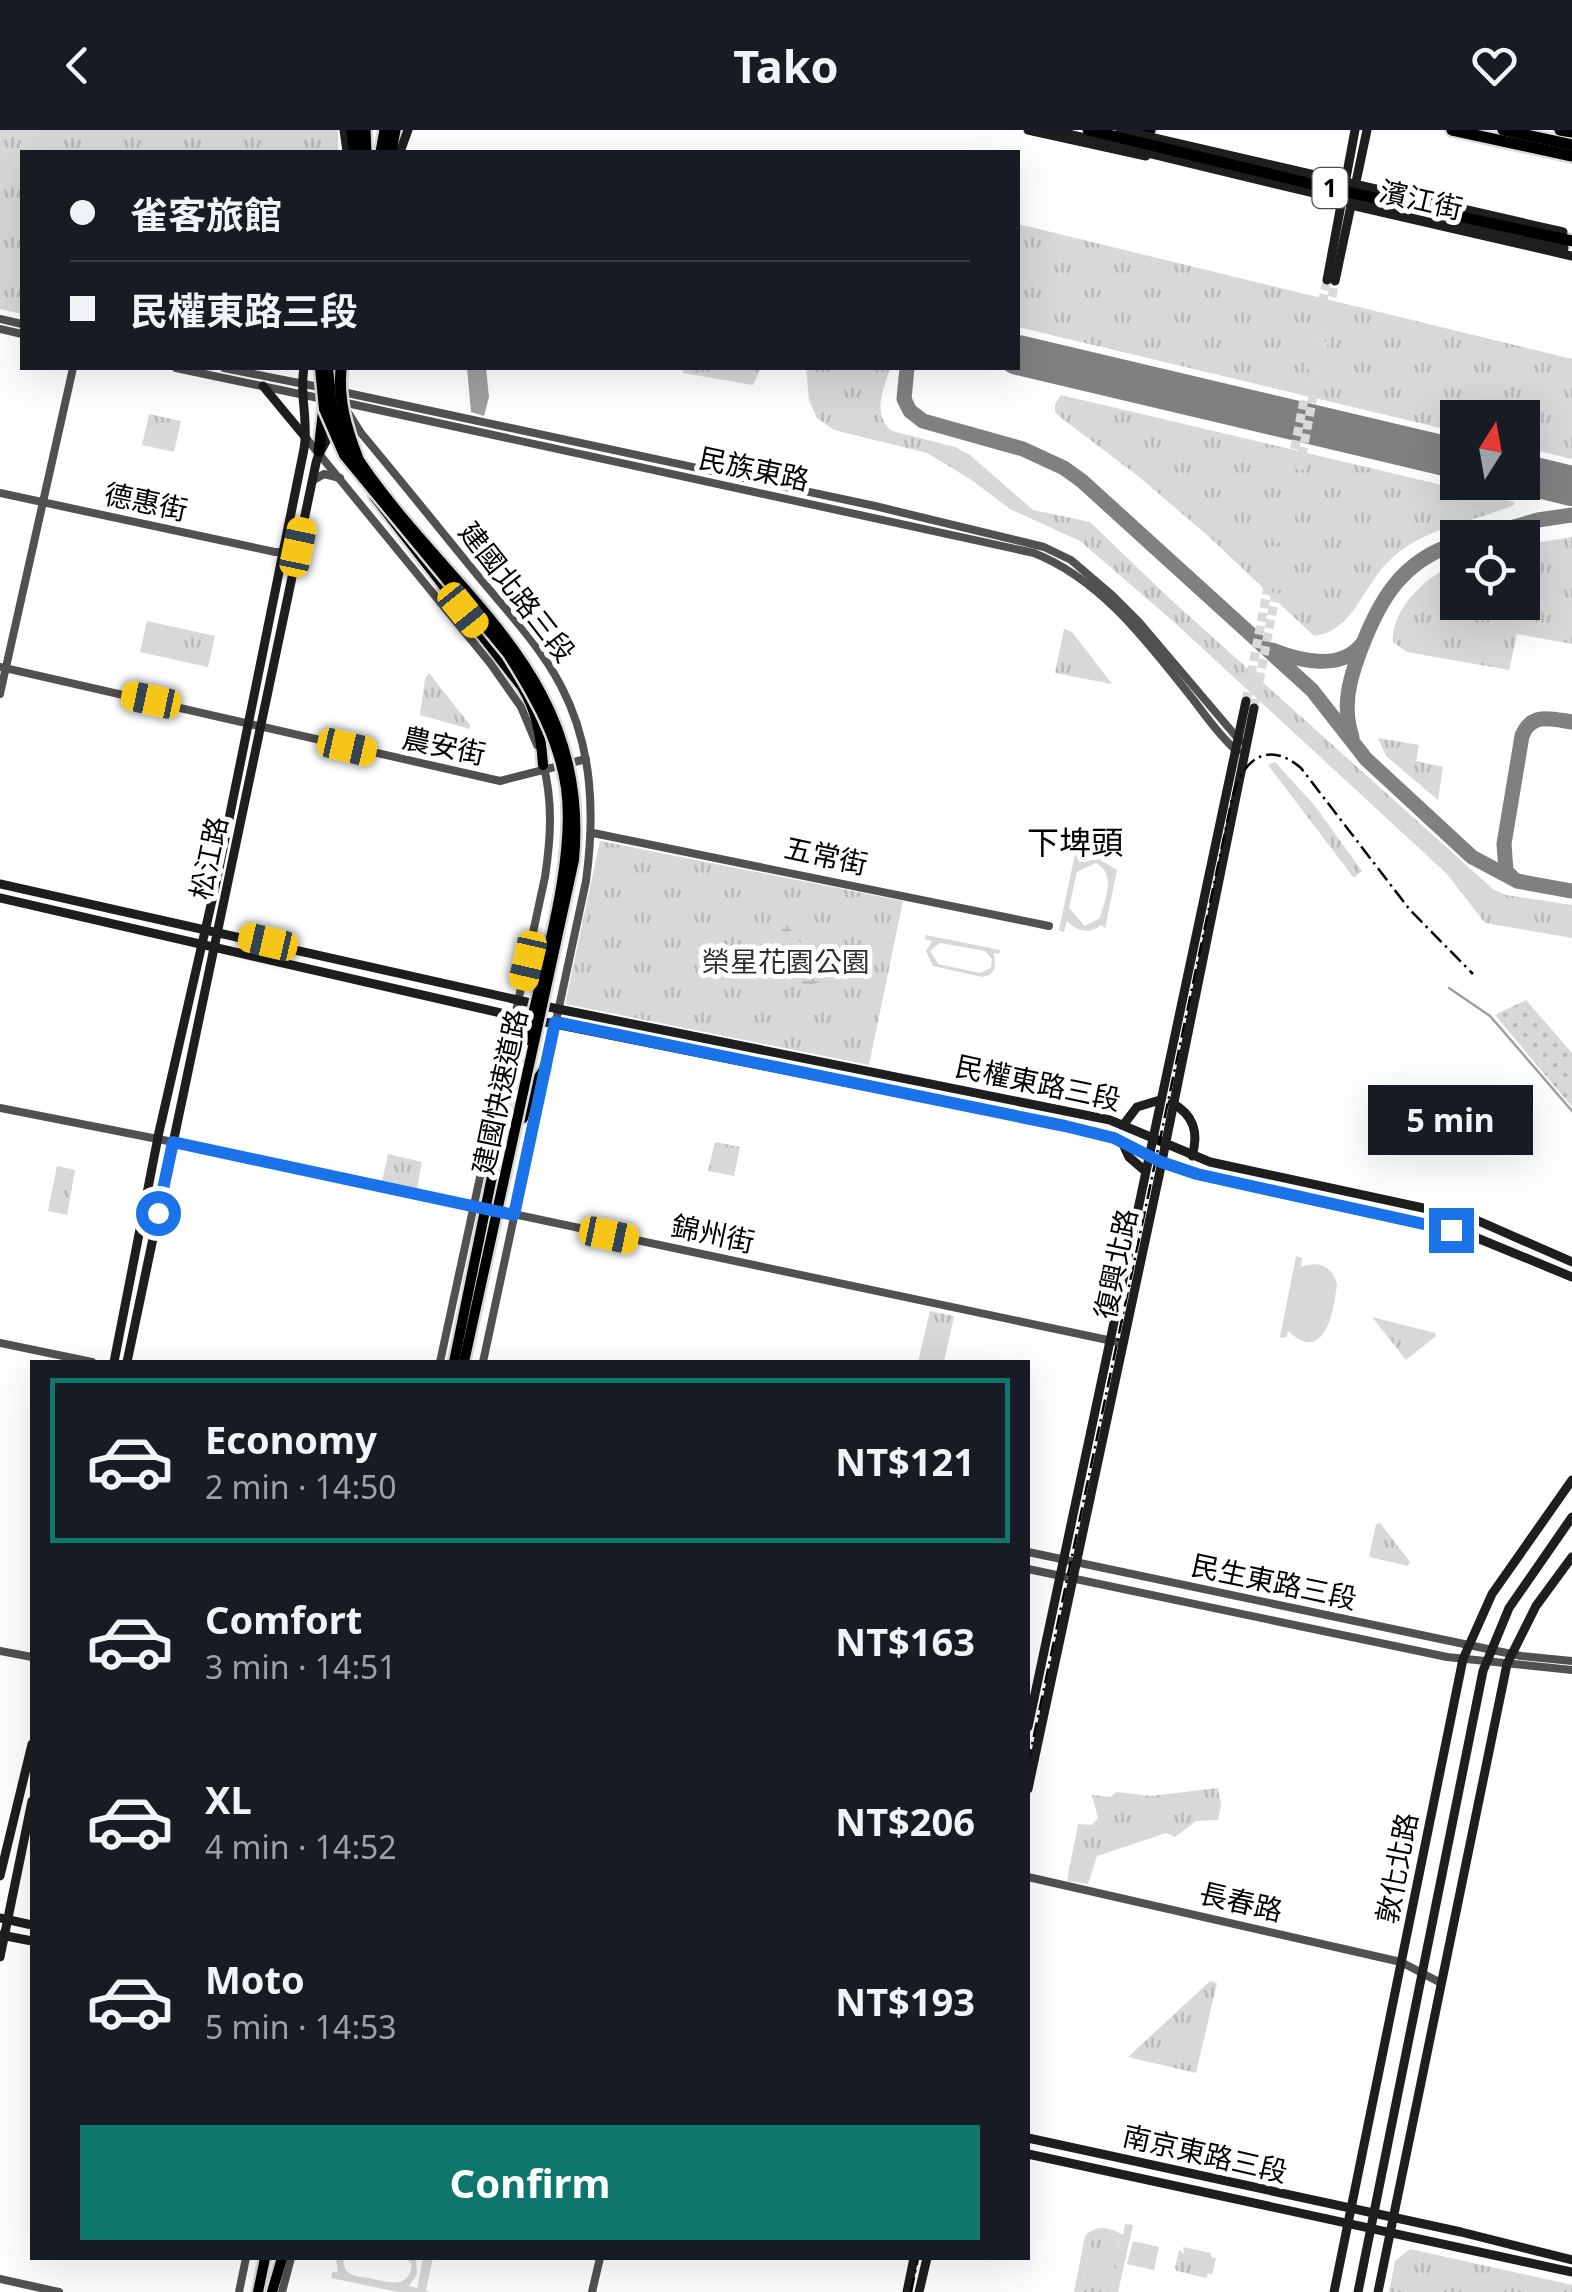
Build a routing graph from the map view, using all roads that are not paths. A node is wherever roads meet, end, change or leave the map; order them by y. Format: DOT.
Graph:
graph roads {
  1 [pos="355,130"];
  2 [pos="408,130"];
  3 [pos="1028,130"];
  4 [pos="1052,130"];
  5 [pos="1088,130"];
  6 [pos="1120,130"];
  7 [pos="1145,130"];
  8 [pos="1355,130"];
  9 [pos="1367,130"];
  10 [pos="1452,130"];
  11 [pos="1503,130"];
  12 [pos="1560,130"];
  13 [pos="1572,132"];
  14 [pos="1176,136"];
  15 [pos="1572,145"];
  16 [pos="379,147"];
  17 [pos="1572,156"];
  18 [pos="1185,165"];
  19 [pos="1344,182"];
  20 [pos="1356,184"];
  21 [pos="1339,202"];
  22 [pos="1351,205"];
  23 [pos="1570,242"];
  24 [pos="73,370"];
  25 [pos="186,370"];
  26 [pos="231,370"];
  27 [pos="304,370"];
  28 [pos="320,370"];
  29 [pos="330,370"];
  30 [pos="330,370"];
  31 [pos="344,370"];
  32 [pos="344,370"];
  33 [pos="263,386"];
  34 [pos="302,389"];
  35 [pos="327,394"];
  36 [pos="343,399"];
  37 [pos="533,433"];
  38 [pos="306,438"];
  39 [pos="531,444"];
  40 [pos="319,451"];
  41 [pos="358,459"];
  42 [pos="341,478"];
  43 [pos="312,481"];
  44 [pos="369,486"];
  45 [pos="0,493"];
  46 [pos="43,502"];
  47 [pos="297,552"];
  48 [pos="284,553"];
  49 [pos="3,668"];
  50 [pos="0,694"];
  51 [pos="248,722"];
  52 [pos="260,728"];
  53 [pos="1238,738"];
  54 [pos="1242,750"];
  55 [pos="586,759"];
  56 [pos="544,767"];
  57 [pos="593,833"];
  58 [pos="0,884"];
  59 [pos="0,898"];
  60 [pos="1049,926"];
  61 [pos="211,931"];
  62 [pos="200,944"];
  63 [pos="214,946"];
  64 [pos="519,1000"];
  65 [pos="558,1009"];
  66 [pos="516,1014"];
  67 [pos="555,1022"];
  68 [pos="505,1068"];
  69 [pos="545,1068"];
  70 [pos="1160,1100"];
  71 [pos="1172,1102"];
  72 [pos="0,1108"];
  73 [pos="1124,1124"];
  74 [pos="1151,1138"];
  75 [pos="159,1140"];
  76 [pos="1122,1141"];
  77 [pos="173,1142"];
  78 [pos="1164,1144"];
  79 [pos="1148,1155"];
  80 [pos="1192,1156"];
  81 [pos="1161,1162"];
  82 [pos="1144,1170"];
  83 [pos="473,1206"];
  84 [pos="514,1215"];
  85 [pos="1572,1262"];
  86 [pos="1572,1277"];
  87 [pos="1109,1340"];
  88 [pos="0,1343"];
  89 [pos="1122,1343"];
  90 [pos="82,1360"];
  91 [pos="114,1360"];
  92 [pos="126,1360"];
  93 [pos="440,1360"];
  94 [pos="461,1360"];
  95 [pos="461,1360"];
  96 [pos="461,1360"];
  97 [pos="462,1360"];
  98 [pos="483,1360"];
  99 [pos="1572,1480"];
  100 [pos="1572,1517"];
  101 [pos="1030,1552"];
  102 [pos="1572,1557"];
  103 [pos="1063,1560"];
  104 [pos="1076,1563"];
  105 [pos="1030,1569"];
  106 [pos="1059,1576"];
  107 [pos="1072,1578"];
  108 [pos="1469,1646"];
  109 [pos="1490,1650"];
  110 [pos="0,1651"];
  111 [pos="30,1657"];
  112 [pos="1464,1659"];
  113 [pos="1509,1659"];
  114 [pos="1572,1661"];
  115 [pos="1486,1662"];
  116 [pos="1572,1670"];
  117 [pos="1030,1717"];
  118 [pos="30,1752"];
  119 [pos="1030,1778"];
  120 [pos="1438,1779"];
  121 [pos="1460,1783"];
  122 [pos="30,1809"];
  123 [pos="1448,1844"];
  124 [pos="1469,1845"];
  125 [pos="0,1876"];
  126 [pos="1030,1877"];
  127 [pos="3,1919"];
  128 [pos="30,1924"];
  129 [pos="2,1935"];
  130 [pos="30,1941"];
  131 [pos="0,1957"];
  132 [pos="1401,1962"];
  133 [pos="1422,1973"];
  134 [pos="1441,1982"];
  135 [pos="1030,2138"];
  136 [pos="1030,2154"];
  137 [pos="1351,2210"];
  138 [pos="1373,2214"];
  139 [pos="1393,2218"];
  140 [pos="1348,2224"];
  141 [pos="1370,2228"];
  142 [pos="1390,2233"];
  143 [pos="246,2260"];
  144 [pos="265,2260"];
  145 [pos="278,2260"];
  146 [pos="290,2260"];
  147 [pos="600,2260"];
  148 [pos="914,2260"];
  149 [pos="927,2260"];
  150 [pos="1572,2260"];
  151 [pos="1572,2272"];
  152 [pos="0,2279"];
  153 [pos="59,2292"];
  154 [pos="239,2292"];
  155 [pos="258,2292"];
  156 [pos="270,2292"];
  157 [pos="282,2292"];
  158 [pos="592,2292"];
  159 [pos="907,2292"];
  160 [pos="919,2292"];
  161 [pos="1334,2292"];
  162 [pos="1358,2292"];
  163 [pos="1378,2292"];
  1 -- 16 [label="highway"];
  2 -- 16 [label="main road"];
  3 -- 18 [label="main road, 濱江街"];
  4 -- 23 [label="main road, bridge"];
  5 -- 23 [label="highway, 1, bridge"];
  6 -- 23 [label="main road, 濱江街, bridge"];
  7 -- 14 [label="main road, 濱江街"];
  8 -- 19 [label="main road"];
  9 -- 20 [label="main road"];
  10 -- 17 [label="highway"];
  11 -- 15 [label="highway"];
  12 -- 13 [label="highway"];
  14 -- 18 [label="main road"];
  14 -- 19 [label="main road, 濱江街"];
  18 -- 21 [label="main road, 濱江街"];
  19 -- 20 [label="main road, 濱江街"];
  19 -- 21 [label="main road"];
  20 -- 22 [label="main road"];
  20 -- 23 [label="main road, 濱江街"];
  21 -- 22 [label="main road, 濱江街"];
  21 -- 22 [label="main road"];
  22 -- 23 [label="main road, 濱江街"];
  24 -- 46 [label="street"];
  25 -- 33 [label="street, 民族東路"];
  26 -- 34 [label="street, 民族東路"];
  27 -- 34 [label="main road, 松江路"];
  28 -- 44 [label="highway, 建國快速道路, bridge"];
  29 -- 35 [label="highway"];
  30 -- 41 [label="highway, 建國快速道路, bridge"];
  31 -- 41 [label="highway, bridge"];
  32 -- 36 [label="main road, 松江路"];
  33 -- 34 [label="street, 民族東路"];
  33 -- 38 [label="main road"];
  34 -- 35 [label="street, 民族東路"];
  34 -- 38 [label="main road, 松江路"];
  35 -- 36 [label="street, 民族東路"];
  35 -- 40 [label="highway"];
  36 -- 37 [label="street, 民族東路"];
  36 -- 39 [label="street, 民族東路"];
  36 -- 40 [label="main road, 松江路"];
  36 -- 55 [label="street, 建國北路三段"];
  37 -- 39 [label="street"];
  37 -- 53 [label="street, 民族東路"];
  38 -- 40 [label="street"];
  38 -- 48 [label="main road, 松江路"];
  39 -- 54 [label="street, 民族東路"];
  40 -- 42 [label="street"];
  40 -- 43 [label="main road, 松江路"];
  41 -- 95 [label="highway, 建國快速道路, bridge"];
  42 -- 43 [label="street"];
  42 -- 56 [label="street"];
  43 -- 47 [label="main road, 松江路"];
  44 -- 56 [label="highway, bridge"];
  44 -- 94 [label="highway, 建國快速道路, bridge"];
  45 -- 46 [label="street, 德惠街"];
  46 -- 48 [label="street, 德惠街"];
  46 -- 49 [label="street"];
  47 -- 48 [label="street, 德惠街"];
  47 -- 52 [label="main road, 松江路"];
  48 -- 51 [label="main road, 松江路"];
  49 -- 50 [label="street"];
  49 -- 51 [label="street, 農安街"];
  51 -- 52 [label="street, 農安街"];
  51 -- 61 [label="main road, 松江路"];
  52 -- 56 [label="street, 農安街"];
  52 -- 61 [label="main road, 松江路"];
  53 -- 54 [label="main road, 復興北路"];
  53 -- 54 [label="main road, 復興北路"];
  54 -- 70 [label="main road, 復興北路"];
  54 -- 71 [label="main road, 復興北路"];
  55 -- 56 [label="street, 農安街"];
  55 -- 57 [label="street, 建國北路三段"];
  56 -- 64 [label="street"];
  57 -- 60 [label="street, 五常街"];
  57 -- 65 [label="street, 建國北路三段"];
  58 -- 61 [label="main road, 民權東路三段"];
  59 -- 62 [label="main road, 民權東路三段"];
  61 -- 62 [label="main road, 松江路"];
  61 -- 63 [label="main road, 松江路"];
  61 -- 64 [label="main road, 民權東路三段"];
  62 -- 63 [label="main road, 民權東路三段"];
  62 -- 75 [label="main road, 松江路"];
  63 -- 66 [label="main road, 民權東路三段"];
  63 -- 77 [label="main road, 松江路"];
  64 -- 65 [label="main road, 民權東路三段"];
  64 -- 66 [label="street"];
  65 -- 67 [label="street, 建國北路三段"];
  65 -- 73 [label="main road, 民權東路三段"];
  66 -- 67 [label="main road, 民權東路三段"];
  66 -- 68 [label="street"];
  67 -- 69 [label="street, 建國北路三段"];
  67 -- 76 [label="main road, 民權東路三段"];
  68 -- 83 [label="street"];
  68 -- 96 [label="highway, bridge"];
  69 -- 84 [label="street, 建國北路三段"];
  69 -- 97 [label="highway, bridge"];
  70 -- 73 [label="main road"];
  70 -- 74 [label="main road, 復興北路"];
  71 -- 78 [label="main road, 復興北路"];
  71 -- 80 [label="main road"];
  72 -- 75 [label="street, 錦州街"];
  73 -- 74 [label="main road, 民權東路三段"];
  74 -- 78 [label="main road, 民權東路三段"];
  74 -- 79 [label="main road, 復興北路"];
  75 -- 77 [label="street, 錦州街"];
  75 -- 91 [label="main road, 松江路"];
  76 -- 79 [label="main road, 民權東路三段"];
  76 -- 82 [label="main road"];
  77 -- 83 [label="street, 錦州街"];
  77 -- 92 [label="main road, 松江路"];
  78 -- 80 [label="main road, 民權東路三段"];
  78 -- 81 [label="main road, 復興北路"];
  79 -- 81 [label="main road, 民權東路三段"];
  79 -- 82 [label="main road, 復興北路"];
  80 -- 85 [label="main road, 民權東路三段"];
  81 -- 86 [label="main road, 民權東路三段"];
  81 -- 89 [label="main road, 復興北路"];
  82 -- 87 [label="main road, 復興北路"];
  83 -- 84 [label="street, 錦州街"];
  83 -- 93 [label="street"];
  84 -- 87 [label="street, 錦州街"];
  84 -- 98 [label="street, 建國北路三段"];
  87 -- 89 [label="street, 錦州街"];
  87 -- 103 [label="main road, 復興北路"];
  88 -- 90 [label="street"];
  89 -- 104 [label="main road, 復興北路"];
  99 -- 108 [label="main road, 敦化北路"];
  100 -- 109 [label="main road, 敦化北路"];
  101 -- 103 [label="street, 民生東路三段"];
  102 -- 113 [label="main road"];
  103 -- 104 [label="street, 民生東路三段"];
  103 -- 106 [label="main road, 復興北路"];
  104 -- 107 [label="main road, 復興北路"];
  104 -- 108 [label="street, 民生東路三段"];
  105 -- 106 [label="street, 民生東路三段"];
  106 -- 107 [label="street, 民生東路三段"];
  106 -- 117 [label="main road, 復興北路"];
  107 -- 112 [label="street, 民生東路三段"];
  107 -- 119 [label="main road, 復興北路"];
  108 -- 109 [label="street, 民生東路三段"];
  108 -- 112 [label="main road, 敦化北路"];
  109 -- 113 [label="street, 民生東路三段"];
  109 -- 115 [label="main road, 敦化北路"];
  110 -- 111 [label="street"];
  112 -- 115 [label="street, 民生東路三段"];
  112 -- 120 [label="main road, 敦化北路"];
  113 -- 114 [label="street"];
  113 -- 115 [label="street, 民生東路三段"];
  113 -- 116 [label="street"];
  113 -- 124 [label="main road"];
  115 -- 121 [label="main road, 敦化北路"];
  118 -- 125 [label="main road"];
  120 -- 121 [label="main road"];
  120 -- 132 [label="main road, 敦化北路"];
  121 -- 123 [label="main road, 敦化北路"];
  122 -- 127 [label="main road"];
  123 -- 124 [label="main road"];
  123 -- 133 [label="main road, 敦化北路"];
  124 -- 134 [label="main road"];
  126 -- 132 [label="street, 長春路"];
  127 -- 128 [label="main road"];
  127 -- 129 [label="main road"];
  129 -- 130 [label="main road"];
  129 -- 131 [label="main road"];
  132 -- 133 [label="street, 長春路"];
  132 -- 137 [label="main road, 敦化北路"];
  133 -- 134 [label="street, 長春路"];
  133 -- 138 [label="main road, 敦化北路"];
  134 -- 139 [label="main road"];
  135 -- 137 [label="main road, 南京東路三段"];
  136 -- 140 [label="main road, 南京東路三段"];
  137 -- 138 [label="main road, 南京東路三段"];
  137 -- 140 [label="main road, 敦化北路"];
  138 -- 139 [label="main road, 南京東路三段"];
  138 -- 141 [label="main road, 敦化北路"];
  139 -- 142 [label="main road"];
  139 -- 150 [label="main road, 南京東路三段"];
  140 -- 141 [label="main road, 南京東路三段"];
  140 -- 161 [label="main road, 敦化北路"];
  141 -- 142 [label="main road, 南京東路三段"];
  141 -- 162 [label="main road, 敦化北路"];
  142 -- 151 [label="main road, 南京東路三段"];
  142 -- 163 [label="main road"];
  143 -- 154 [label="street"];
  144 -- 155 [label="highway"];
  145 -- 156 [label="highway"];
  146 -- 157 [label="street"];
  147 -- 158 [label="street"];
  148 -- 159 [label="main road"];
  149 -- 160 [label="main road"];
  152 -- 153 [label="street"];
}
